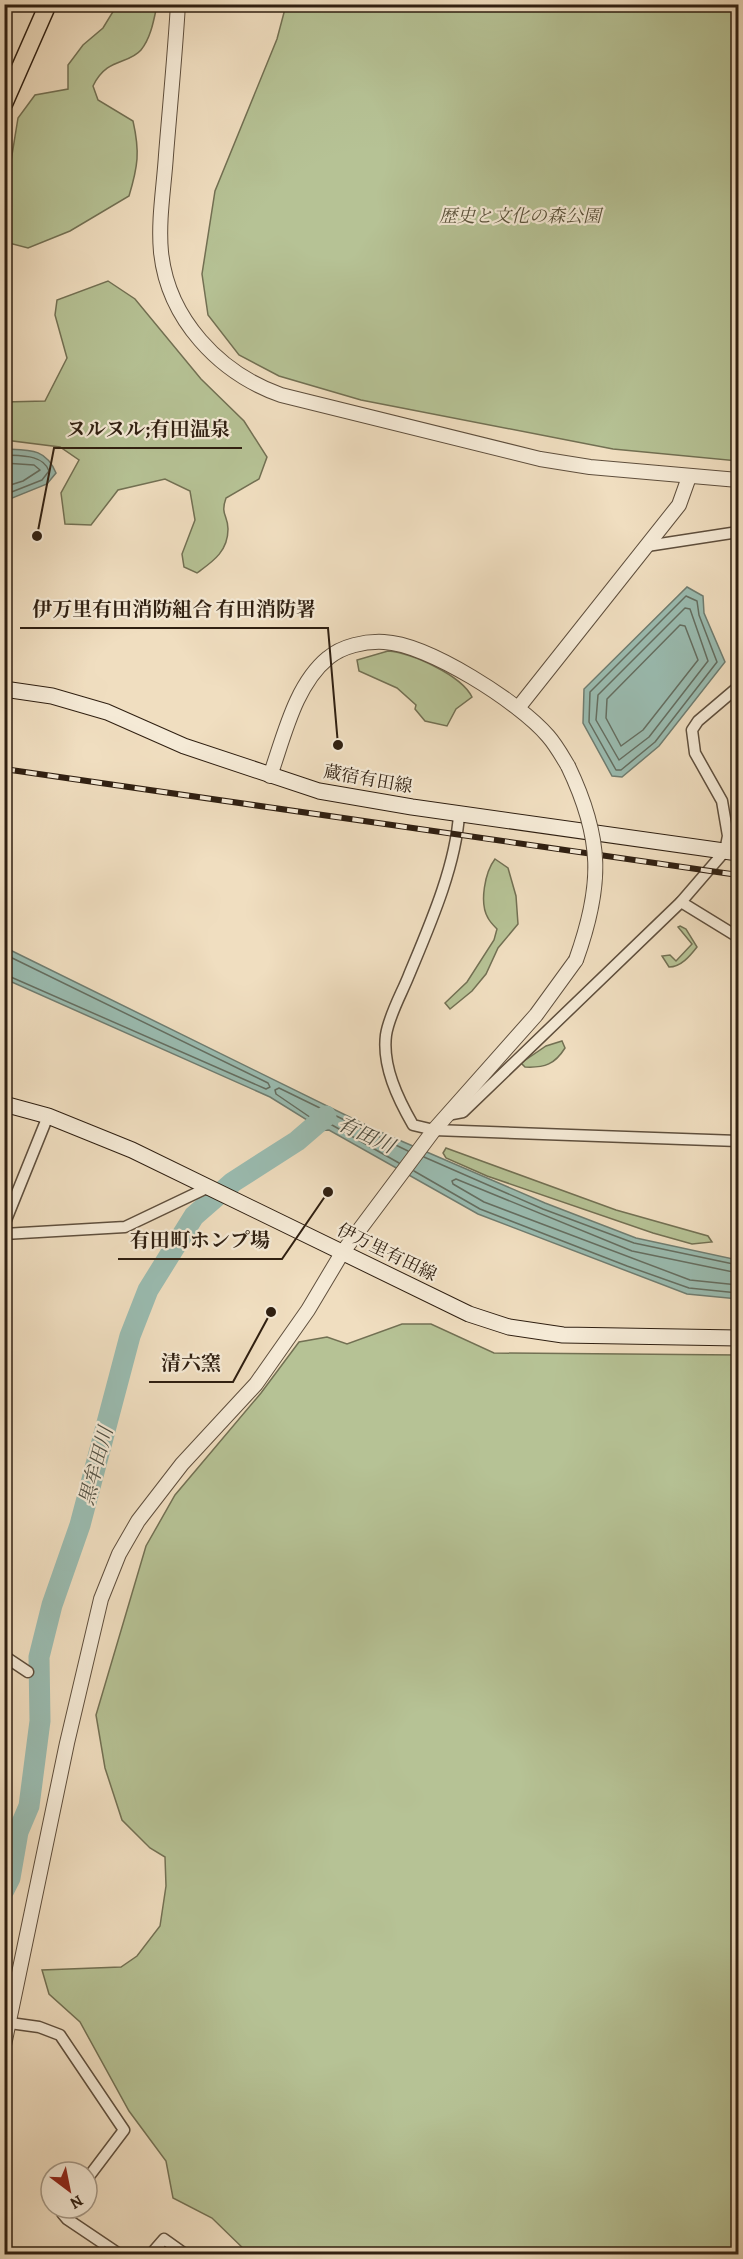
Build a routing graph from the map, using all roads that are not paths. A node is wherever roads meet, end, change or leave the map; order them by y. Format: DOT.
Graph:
graph roads {
  1 [pos="48,4"];
  2 [pos="178,4"];
  3 [pos="4,104"];
  4 [pos="688,477"];
  5 [pos="738,480"];
  6 [pos="738,532"];
  7 [pos="647,546"];
  8 [pos="738,687"];
  9 [pos="4,689"];
  10 [pos="518,708"];
  11 [pos="270,776"];
  12 [pos="459,814"];
  13 [pos="732,852"];
  14 [pos="681,902"];
  15 [pos="738,937"];
  16 [pos="4,1104"];
  17 [pos="446,1115"];
  18 [pos="48,1116"];
  19 [pos="434,1130"];
  20 [pos="738,1141"];
  21 [pos="209,1186"];
  22 [pos="4,1225"];
  23 [pos="4,1234"];
  24 [pos="342,1252"];
  25 [pos="738,1338"];
  26 [pos="4,1656"];
  27 [pos="28,1672"];
  28 [pos="10,2023"];
  29 [pos="4,2045"];
  30 [pos="99,2163"];
  31 [pos="68,2220"];
  32 [pos="119,2254"];
  33 [pos="151,2254"];
  34 [pos="185,2254"];
  1 -- 3 [label="highway"];
  2 -- 4 [label="street"];
  4 -- 5 [label="street"];
  4 -- 7 [label="street"];
  6 -- 7 [label="street"];
  7 -- 10 [label="street"];
  8 -- 13 [label="street"];
  9 -- 11 [label="main road, 蔵宿有田線"];
  10 -- 11 [label="street"];
  10 -- 17 [label="street, bridge"];
  11 -- 12 [label="main road, 蔵宿有田線"];
  12 -- 13 [label="main road, 蔵宿有田線"];
  12 -- 19 [label="street"];
  13 -- 14 [label="street"];
  14 -- 15 [label="street"];
  14 -- 17 [label="street"];
  16 -- 18 [label="main road, 伊万里有田線"];
  17 -- 19 [label="street"];
  18 -- 21 [label="main road, 伊万里有田線"];
  18 -- 22 [label="street"];
  19 -- 20 [label="street"];
  19 -- 24 [label="street"];
  21 -- 23 [label="street"];
  21 -- 24 [label="main road, 伊万里有田線"];
  24 -- 25 [label="main road, 伊万里有田線"];
  24 -- 28 [label="street"];
  26 -- 27 [label="street"];
  28 -- 29 [label="street"];
  28 -- 30 [label="street"];
  31 -- 32 [label="street"];
  33 -- 34 [label="street"];
}
